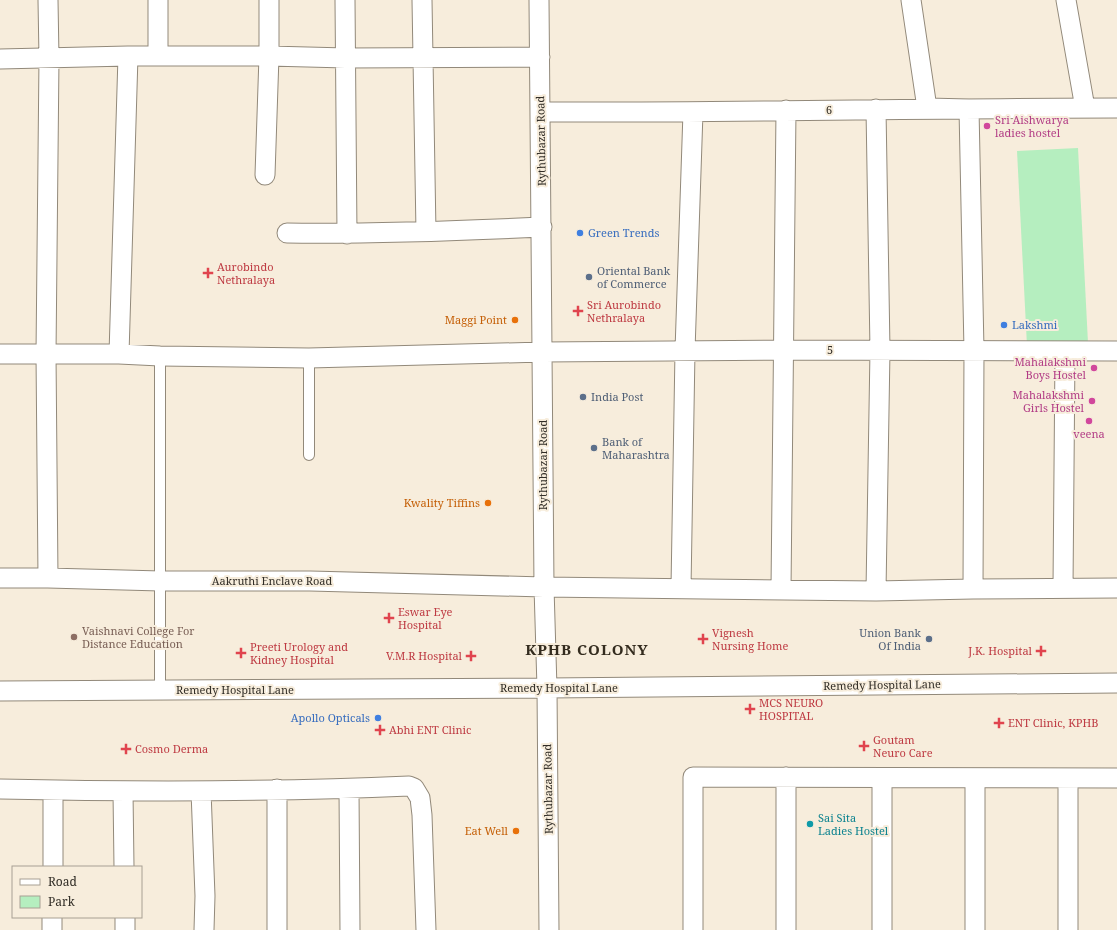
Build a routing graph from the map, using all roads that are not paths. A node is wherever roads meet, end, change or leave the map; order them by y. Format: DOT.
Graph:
graph roads {
  1 [pos="48,0"];
  2 [pos="158,0"];
  3 [pos="269,0"];
  4 [pos="345,0"];
  5 [pos="422,0"];
  6 [pos="539,0"];
  7 [pos="911,0"];
  8 [pos="1066,0"];
  9 [pos="128,56"];
  10 [pos="158,56"];
  11 [pos="269,56"];
  12 [pos="540,57"];
  13 [pos="49,58"];
  14 [pos="346,58"];
  15 [pos="423,58"];
  16 [pos="0,59"];
  17 [pos="927,108"];
  18 [pos="1084,108"];
  19 [pos="1117,108"];
  20 [pos="876,109"];
  21 [pos="786,110"];
  22 [pos="540,112"];
  23 [pos="693,112"];
  24 [pos="265,175"];
  25 [pos="542,227"];
  26 [pos="426,232"];
  27 [pos="287,233"];
  28 [pos="347,234"];
  29 [pos="783,350"];
  30 [pos="880,350"];
  31 [pos="974,350"];
  32 [pos="685,351"];
  33 [pos="1117,351"];
  34 [pos="543,352"];
  35 [pos="1066,352"];
  36 [pos="0,354"];
  37 [pos="46,354"];
  38 [pos="119,354"];
  39 [pos="160,356"];
  40 [pos="309,358"];
  41 [pos="309,455"];
  42 [pos="0,578"];
  43 [pos="48,578"];
  44 [pos="160,581"];
  45 [pos="544,586"];
  46 [pos="680,588"];
  47 [pos="1063,588"];
  48 [pos="1117,588"];
  49 [pos="973,589"];
  50 [pos="781,590"];
  51 [pos="876,591"];
  52 [pos="1117,683"];
  53 [pos="547,688"];
  54 [pos="160,690"];
  55 [pos="0,691"];
  56 [pos="786,777"];
  57 [pos="882,778"];
  58 [pos="975,778"];
  59 [pos="1068,778"];
  60 [pos="1117,778"];
  61 [pos="349,788"];
  62 [pos="0,789"];
  63 [pos="277,789"];
  64 [pos="53,790"];
  65 [pos="201,791"];
  66 [pos="123,792"];
  67 [pos="52,866"];
  68 [pos="124,866"];
  69 [pos="52,918"];
  70 [pos="125,918"];
  71 [pos="52,930"];
  72 [pos="125,930"];
  73 [pos="204,930"];
  74 [pos="277,930"];
  75 [pos="350,930"];
  76 [pos="426,930"];
  77 [pos="549,930"];
  78 [pos="693,930"];
  79 [pos="786,930"];
  80 [pos="882,930"];
  81 [pos="975,930"];
  82 [pos="1068,930"];
  1 -- 13 [label="street"];
  2 -- 10 [label="street"];
  3 -- 11 [label="street"];
  4 -- 14 [label="street"];
  5 -- 15 [label="street"];
  6 -- 12 [label="street, Rythubazar Road"];
  7 -- 17 [label="street"];
  8 -- 18 [label="street"];
  9 -- 10 [label="street"];
  9 -- 13 [label="street"];
  9 -- 38 [label="street"];
  10 -- 11 [label="street"];
  11 -- 14 [label="street"];
  11 -- 24 [label="street"];
  12 -- 15 [label="street"];
  12 -- 22 [label="street, Rythubazar Road"];
  13 -- 16 [label="street"];
  13 -- 37 [label="street"];
  14 -- 15 [label="street"];
  14 -- 28 [label="street"];
  15 -- 26 [label="street"];
  17 -- 18 [label="street, 6"];
  17 -- 20 [label="street, 6"];
  17 -- 31 [label="street"];
  18 -- 19 [label="street, 6"];
  20 -- 21 [label="street, 6"];
  20 -- 30 [label="street"];
  21 -- 23 [label="street, 6"];
  21 -- 29 [label="street"];
  22 -- 23 [label="street, 6"];
  22 -- 25 [label="street, Rythubazar Road"];
  23 -- 32 [label="street"];
  25 -- 26 [label="street"];
  25 -- 34 [label="street, Rythubazar Road"];
  26 -- 28 [label="street"];
  27 -- 28 [label="street"];
  29 -- 30 [label="street, 5"];
  29 -- 32 [label="street, 5"];
  29 -- 50 [label="street"];
  30 -- 31 [label="street, 5"];
  30 -- 51 [label="street"];
  31 -- 35 [label="street, 5"];
  31 -- 49 [label="street"];
  32 -- 34 [label="street, 5"];
  32 -- 46 [label="street"];
  33 -- 35 [label="street, 5"];
  34 -- 40 [label="street, 5"];
  34 -- 45 [label="street, Rythubazar Road"];
  35 -- 47 [label="street"];
  36 -- 37 [label="street, 5"];
  37 -- 38 [label="street, 5"];
  37 -- 43 [label="street"];
  38 -- 39 [label="street, 5"];
  39 -- 40 [label="street, 5"];
  39 -- 44 [label="lane"];
  40 -- 41 [label="lane"];
  42 -- 43 [label="street, Aakruthi Enclave Road"];
  43 -- 44 [label="street, Aakruthi Enclave Road"];
  44 -- 45 [label="street, Aakruthi Enclave Road"];
  44 -- 54 [label="lane"];
  45 -- 46 [label="street, Aakruthi Enclave Road"];
  45 -- 53 [label="street, Rythubazar Road"];
  46 -- 50 [label="street, Aakruthi Enclave Road"];
  47 -- 48 [label="street, Aakruthi Enclave Road"];
  47 -- 49 [label="street, Aakruthi Enclave Road"];
  49 -- 51 [label="street, Aakruthi Enclave Road"];
  50 -- 51 [label="street, Aakruthi Enclave Road"];
  52 -- 53 [label="street, Remedy Hospital Lane"];
  53 -- 54 [label="street, Remedy Hospital Lane"];
  53 -- 77 [label="street, Rythubazar Road"];
  54 -- 55 [label="street, Remedy Hospital Lane"];
  56 -- 57 [label="street"];
  56 -- 78 [label="street"];
  56 -- 79 [label="street"];
  57 -- 58 [label="street"];
  57 -- 80 [label="street"];
  58 -- 59 [label="street"];
  58 -- 81 [label="street"];
  59 -- 60 [label="street"];
  59 -- 82 [label="street"];
  61 -- 63 [label="street"];
  61 -- 75 [label="street"];
  61 -- 76 [label="street"];
  62 -- 64 [label="street"];
  63 -- 65 [label="street"];
  63 -- 74 [label="street"];
  64 -- 66 [label="street"];
  64 -- 67 [label="street"];
  65 -- 66 [label="street"];
  65 -- 73 [label="street"];
  66 -- 68 [label="street"];
  69 -- 71 [label="street"];
  70 -- 72 [label="street"];
}
